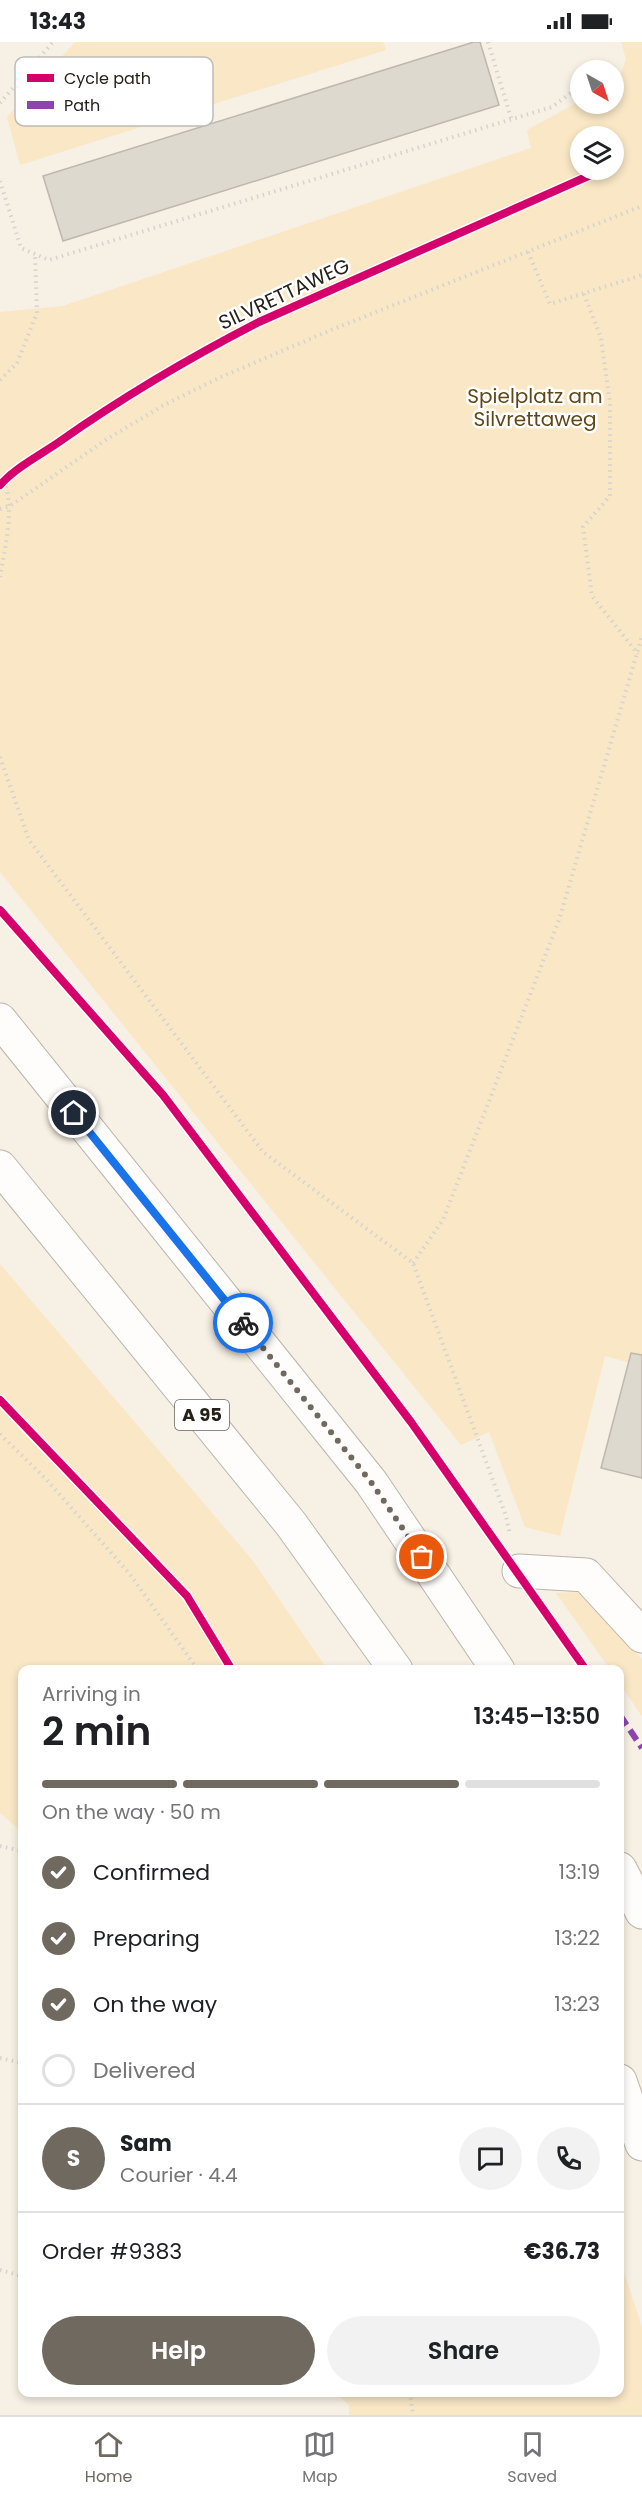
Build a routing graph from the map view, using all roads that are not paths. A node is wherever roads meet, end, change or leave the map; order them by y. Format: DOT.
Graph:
graph roads {
  1 [pos="0,1020"];
  2 [pos="0,1167"];
  3 [pos="519,1571"];
  4 [pos="642,1636"];
  5 [pos="392,1665"];
  6 [pos="495,1665"];
  7 [pos="624,1877"];
  8 [pos="642,1912"];
  9 [pos="624,2092"];
  10 [pos="642,2144"];
  1 -- 6 [label="main road"];
  2 -- 5 [label="main road, A 95"];
  3 -- 4 [label="main road"];
  7 -- 8 [label="main road"];
  9 -- 10 [label="main road"];
}
